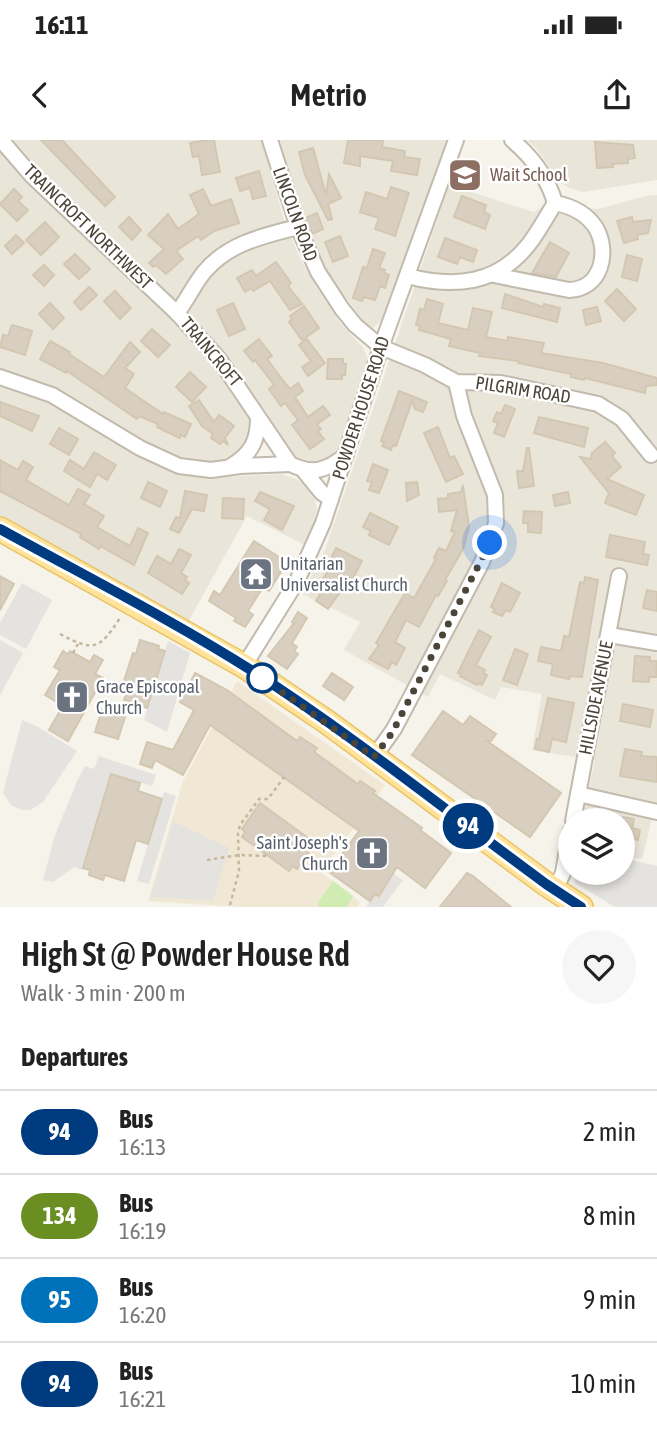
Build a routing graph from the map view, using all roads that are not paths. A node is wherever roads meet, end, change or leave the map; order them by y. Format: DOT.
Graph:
graph roads {
  1 [pos="1,140"];
  2 [pos="270,140"];
  3 [pos="456,140"];
  4 [pos="512,140"];
  5 [pos="555,202"];
  6 [pos="298,227"];
  7 [pos="494,275"];
  8 [pos="407,276"];
  9 [pos="177,313"];
  10 [pos="381,348"];
  11 [pos="0,377"];
  12 [pos="456,382"];
  13 [pos="258,417"];
  14 [pos="346,455"];
  15 [pos="651,455"];
  16 [pos="290,464"];
  17 [pos="229,467"];
  18 [pos="304,471"];
  19 [pos="331,499"];
  20 [pos="0,529"];
  21 [pos="619,576"];
  22 [pos="609,635"];
  23 [pos="657,643"];
  24 [pos="244,666"];
  25 [pos="374,757"];
  26 [pos="578,794"];
  27 [pos="575,808"];
  28 [pos="657,811"];
  29 [pos="558,884"];
  30 [pos="555,890"];
  31 [pos="581,907"];
  1 -- 9 [label="street, TRAINCROFT NORTHWEST"];
  2 -- 6 [label="street, LINCOLN ROAD"];
  3 -- 8 [label="street, POWDER HOUSE ROAD"];
  4 -- 5 [label="street"];
  5 -- 7 [label="street"];
  5 -- 7 [label="street"];
  6 -- 9 [label="street, TRAINCROFT"];
  6 -- 10 [label="street, LINCOLN ROAD"];
  7 -- 8 [label="street"];
  8 -- 10 [label="street, POWDER HOUSE ROAD"];
  9 -- 13 [label="street, TRAINCROFT"];
  10 -- 12 [label="street, PILGRIM ROAD"];
  10 -- 14 [label="street, POWDER HOUSE ROAD"];
  11 -- 17 [label="street, TRAINCROFT"];
  12 -- 15 [label="street, PILGRIM ROAD"];
  12 -- 25 [label="street"];
  13 -- 16 [label="street, TRAINCROFT"];
  13 -- 17 [label="street"];
  14 -- 18 [label="street"];
  14 -- 19 [label="street, POWDER HOUSE ROAD"];
  16 -- 17 [label="street, TRAINCROFT"];
  16 -- 18 [label="street, TRAINCROFT"];
  18 -- 19 [label="street, TRAINCROFT"];
  19 -- 24 [label="street, POWDER HOUSE ROAD"];
  20 -- 24 [label="main road"];
  21 -- 22 [label="street, HILLSIDE AVENUE"];
  22 -- 23 [label="street"];
  22 -- 26 [label="street, HILLSIDE AVENUE"];
  24 -- 25 [label="main road"];
  25 -- 30 [label="main road"];
  26 -- 27 [label="street, HILLSIDE AVENUE"];
  26 -- 28 [label="street"];
  29 -- 30 [label="street"];
  30 -- 31 [label="main road"];
}
